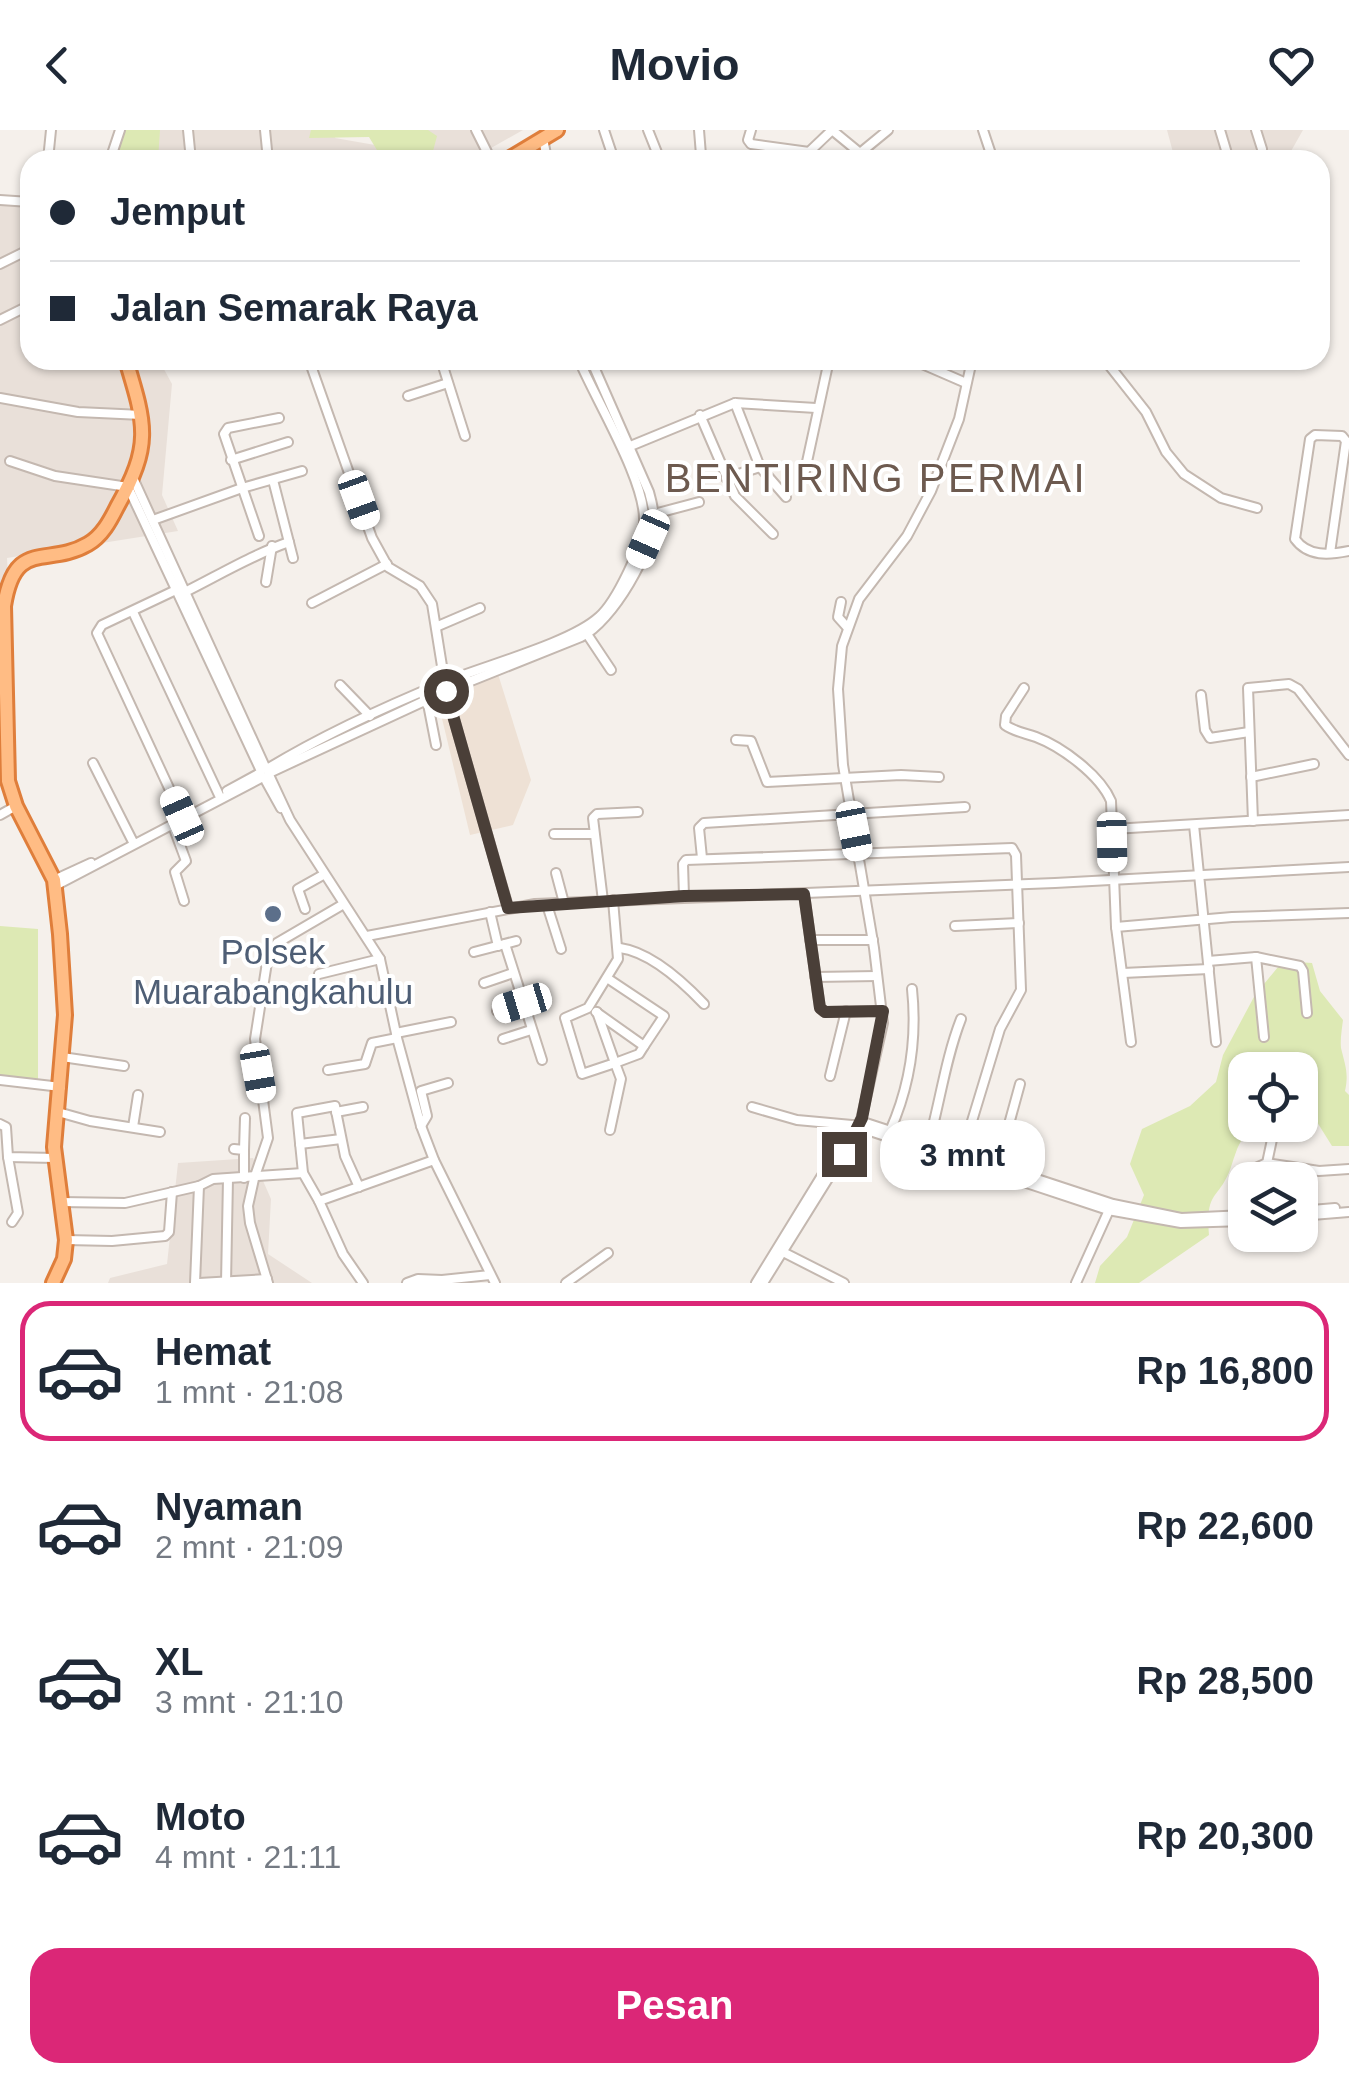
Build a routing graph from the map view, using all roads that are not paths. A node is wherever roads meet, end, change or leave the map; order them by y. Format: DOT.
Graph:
graph roads {
  1 [pos="557,130"];
  2 [pos="751,130"];
  3 [pos="832,130"];
  4 [pos="888,130"];
  5 [pos="1256,130"];
  6 [pos="538,141"];
  7 [pos="523,150"];
  8 [pos="537,150"];
  9 [pos="542,150"];
  10 [pos="777,150"];
  11 [pos="814,150"];
  12 [pos="856,150"];
  13 [pos="864,150"];
  14 [pos="1262,150"];
  15 [pos="129,370"];
  16 [pos="313,370"];
  17 [pos="444,370"];
  18 [pos="583,370"];
  19 [pos="595,370"];
  20 [pos="826,370"];
  21 [pos="936,370"];
  22 [pos="969,370"];
  23 [pos="1112,370"];
  24 [pos="448,383"];
  25 [pos="966,383"];
  26 [pos="602,385"];
  27 [pos="592,390"];
  28 [pos="408,396"];
  29 [pos="0,398"];
  30 [pos="734,403"];
  31 [pos="816,408"];
  32 [pos="142,415"];
  33 [pos="700,415"];
  34 [pos="280,418"];
  35 [pos="466,436"];
  36 [pos="288,442"];
  37 [pos="628,447"];
  38 [pos="231,460"];
  39 [pos="10,462"];
  40 [pos="760,467"];
  41 [pos="1346,469"];
  42 [pos="302,471"];
  43 [pos="804,472"];
  44 [pos="726,478"];
  45 [pos="273,480"];
  46 [pos="130,482"];
  47 [pos="242,488"];
  48 [pos="786,497"];
  49 [pos="699,502"];
  50 [pos="1349,507"];
  51 [pos="1256,508"];
  52 [pos="654,514"];
  53 [pos="1335,514"];
  54 [pos="153,520"];
  55 [pos="647,530"];
  56 [pos="773,534"];
  57 [pos="259,536"];
  58 [pos="289,542"];
  59 [pos="272,546"];
  60 [pos="1349,551"];
  61 [pos="1330,553"];
  62 [pos="294,558"];
  63 [pos="387,564"];
  64 [pos="5,574"];
  65 [pos="266,582"];
  66 [pos="182,592"];
  67 [pos="842,602"];
  68 [pos="312,603"];
  69 [pos="480,608"];
  70 [pos="133,612"];
  71 [pos="438,626"];
  72 [pos="847,628"];
  73 [pos="586,634"];
  74 [pos="2,670"];
  75 [pos="611,670"];
  76 [pos="340,685"];
  77 [pos="446,686"];
  78 [pos="1024,688"];
  79 [pos="1201,695"];
  80 [pos="427,700"];
  81 [pos="370,716"];
  82 [pos="1249,732"];
  83 [pos="3,740"];
  84 [pos="736,740"];
  85 [pos="436,745"];
  86 [pos="1349,755"];
  87 [pos="93,763"];
  88 [pos="1314,764"];
  89 [pos="265,773"];
  90 [pos="939,777"];
  91 [pos="1251,777"];
  92 [pos="845,779"];
  93 [pos="220,796"];
  94 [pos="16,806"];
  95 [pos="965,807"];
  96 [pos="638,812"];
  97 [pos="0,814"];
  98 [pos="851,815"];
  99 [pos="1349,815"];
  100 [pos="182,816"];
  101 [pos="1253,820"];
  102 [pos="1194,824"];
  103 [pos="173,826"];
  104 [pos="1113,829"];
  105 [pos="554,834"];
  106 [pos="592,834"];
  107 [pos="133,842"];
  108 [pos="858,854"];
  109 [pos="702,858"];
  110 [pos="1349,867"];
  111 [pos="556,872"];
  112 [pos="323,875"];
  113 [pos="1199,875"];
  114 [pos="1113,880"];
  115 [pos="54,883"];
  116 [pos="1016,884"];
  117 [pos="864,890"];
  118 [pos="804,894"];
  119 [pos="684,896"];
  120 [pos="184,900"];
  121 [pos="608,901"];
  122 [pos="564,903"];
  123 [pos="547,904"];
  124 [pos="342,905"];
  125 [pos="508,908"];
  126 [pos="305,909"];
  127 [pos="490,912"];
  128 [pos="1349,914"];
  129 [pos="1203,921"];
  130 [pos="1019,923"];
  131 [pos="955,926"];
  132 [pos="1116,927"];
  133 [pos="367,936"];
  134 [pos="516,940"];
  135 [pos="810,940"];
  136 [pos="873,940"];
  137 [pos="502,945"];
  138 [pos="620,948"];
  139 [pos="560,949"];
  140 [pos="474,952"];
  141 [pos="1256,957"];
  142 [pos="380,959"];
  143 [pos="1208,965"];
  144 [pos="319,974"];
  145 [pos="513,974"];
  146 [pos="1123,974"];
  147 [pos="877,976"];
  148 [pos="815,977"];
  149 [pos="606,978"];
  150 [pos="484,983"];
  151 [pos="912,989"];
  152 [pos="522,1003"];
  153 [pos="704,1004"];
  154 [pos="497,1010"];
  155 [pos="592,1010"];
  156 [pos="846,1011"];
  157 [pos="883,1011"];
  158 [pos="1307,1013"];
  159 [pos="664,1016"];
  160 [pos="960,1019"];
  161 [pos="451,1022"];
  162 [pos="674,1022"];
  163 [pos="531,1030"];
  164 [pos="396,1036"];
  165 [pos="1264,1037"];
  166 [pos="503,1040"];
  167 [pos="1130,1042"];
  168 [pos="1216,1042"];
  169 [pos="644,1046"];
  170 [pos="62,1057"];
  171 [pos="542,1060"];
  172 [pos="615,1063"];
  173 [pos="124,1066"];
  174 [pos="328,1070"];
  175 [pos="582,1074"];
  176 [pos="830,1076"];
  177 [pos="570,1078"];
  178 [pos="0,1080"];
  179 [pos="448,1084"];
  180 [pos="1020,1084"];
  181 [pos="60,1088"];
  182 [pos="138,1095"];
  183 [pos="363,1107"];
  184 [pos="752,1107"];
  185 [pos="58,1112"];
  186 [pos="336,1112"];
  187 [pos="245,1118"];
  188 [pos="858,1122"];
  189 [pos="0,1124"];
  190 [pos="421,1126"];
  191 [pos="133,1127"];
  192 [pos="610,1130"];
  193 [pos="890,1131"];
  194 [pos="160,1132"];
  195 [pos="341,1139"];
  196 [pos="300,1144"];
  197 [pos="928,1144"];
  198 [pos="962,1154"];
  199 [pos="8,1157"];
  200 [pos="55,1158"];
  201 [pos="434,1160"];
  202 [pos="998,1164"];
  203 [pos="1349,1170"];
  204 [pos="1318,1171"];
  205 [pos="304,1173"];
  206 [pos="228,1179"];
  207 [pos="248,1179"];
  208 [pos="199,1186"];
  209 [pos="359,1187"];
  210 [pos="172,1192"];
  211 [pos="319,1201"];
  212 [pos="61,1202"];
  213 [pos="1111,1207"];
  214 [pos="1349,1210"];
  215 [pos="1318,1213"];
  216 [pos="1228,1219"];
  217 [pos="12,1222"];
  218 [pos="66,1240"];
  219 [pos="780,1251"];
  220 [pos="608,1253"];
  221 [pos="493,1279"];
  222 [pos="580,1280"];
  223 [pos="268,1281"];
  224 [pos="442,1281"];
  225 [pos="226,1282"];
  226 [pos="52,1283"];
  227 [pos="197,1283"];
  228 [pos="363,1283"];
  229 [pos="407,1283"];
  230 [pos="566,1283"];
  231 [pos="759,1283"];
  232 [pos="844,1283"];
  233 [pos="1076,1283"];
  1 -- 6 [label="highway"];
  2 -- 10 [label="street"];
  3 -- 11 [label="street"];
  3 -- 12 [label="street"];
  4 -- 13 [label="street"];
  5 -- 14 [label="street"];
  6 -- 7 [label="highway"];
  6 -- 8 [label="street"];
  6 -- 9 [label="street"];
  15 -- 32 [label="highway"];
  16 -- 63 [label="street"];
  17 -- 24 [label="street"];
  18 -- 27 [label="street"];
  19 -- 26 [label="street"];
  20 -- 31 [label="street"];
  21 -- 25 [label="street"];
  22 -- 25 [label="street"];
  23 -- 51 [label="street"];
  24 -- 28 [label="street"];
  24 -- 35 [label="street"];
  25 -- 72 [label="street"];
  26 -- 27 [label="street"];
  26 -- 37 [label="street"];
  27 -- 55 [label="street"];
  29 -- 32 [label="street"];
  30 -- 31 [label="street"];
  30 -- 33 [label="street"];
  30 -- 40 [label="street"];
  31 -- 43 [label="street"];
  32 -- 46 [label="highway"];
  33 -- 37 [label="street"];
  33 -- 44 [label="street"];
  34 -- 38 [label="street"];
  36 -- 38 [label="street"];
  37 -- 52 [label="street"];
  38 -- 47 [label="street"];
  39 -- 46 [label="street"];
  40 -- 44 [label="street"];
  40 -- 48 [label="street"];
  41 -- 53 [label="street"];
  41 -- 61 [label="street"];
  42 -- 45 [label="street"];
  44 -- 56 [label="street"];
  45 -- 47 [label="street"];
  45 -- 58 [label="street"];
  46 -- 54 [label="street"];
  46 -- 64 [label="highway"];
  46 -- 66 [label="street"];
  47 -- 54 [label="street"];
  47 -- 57 [label="street"];
  49 -- 52 [label="street"];
  50 -- 53 [label="street"];
  52 -- 55 [label="street"];
  53 -- 61 [label="street"];
  54 -- 66 [label="street"];
  55 -- 73 [label="street"];
  55 -- 77 [label="street"];
  58 -- 59 [label="street"];
  58 -- 62 [label="street"];
  59 -- 65 [label="street"];
  59 -- 66 [label="street"];
  60 -- 61 [label="street"];
  63 -- 68 [label="street"];
  63 -- 71 [label="street"];
  64 -- 74 [label="highway"];
  66 -- 70 [label="street"];
  66 -- 89 [label="street"];
  67 -- 72 [label="street"];
  69 -- 71 [label="street"];
  70 -- 93 [label="street"];
  70 -- 100 [label="street"];
  71 -- 77 [label="street"];
  72 -- 92 [label="street"];
  73 -- 75 [label="street"];
  73 -- 77 [label="street"];
  74 -- 83 [label="highway"];
  76 -- 81 [label="street"];
  77 -- 80 [label="street"];
  77 -- 81 [label="street"];
  77 -- 125 [label="street"];
  78 -- 104 [label="street"];
  79 -- 82 [label="street"];
  80 -- 85 [label="street"];
  80 -- 89 [label="street"];
  81 -- 89 [label="street"];
  82 -- 86 [label="street"];
  82 -- 91 [label="street"];
  83 -- 94 [label="highway"];
  84 -- 92 [label="street"];
  87 -- 107 [label="street"];
  88 -- 91 [label="street"];
  89 -- 93 [label="street"];
  89 -- 103 [label="street"];
  89 -- 112 [label="street"];
  90 -- 92 [label="street"];
  91 -- 101 [label="street"];
  92 -- 98 [label="street"];
  93 -- 100 [label="street"];
  94 -- 97 [label="street"];
  94 -- 115 [label="highway"];
  95 -- 98 [label="street"];
  96 -- 106 [label="street"];
  98 -- 108 [label="street"];
  98 -- 109 [label="street"];
  99 -- 101 [label="street"];
  100 -- 107 [label="street"];
  101 -- 102 [label="street"];
  102 -- 104 [label="street"];
  102 -- 113 [label="street"];
  103 -- 115 [label="street"];
  103 -- 120 [label="street"];
  104 -- 114 [label="street"];
  105 -- 106 [label="street"];
  106 -- 121 [label="street"];
  107 -- 115 [label="street"];
  108 -- 109 [label="street"];
  108 -- 116 [label="street"];
  108 -- 117 [label="street"];
  109 -- 119 [label="street"];
  110 -- 113 [label="street"];
  111 -- 122 [label="street"];
  112 -- 124 [label="street"];
  112 -- 126 [label="street"];
  113 -- 114 [label="street"];
  113 -- 129 [label="street"];
  114 -- 116 [label="street"];
  114 -- 132 [label="street"];
  115 -- 170 [label="highway"];
  116 -- 117 [label="street"];
  116 -- 130 [label="street"];
  117 -- 118 [label="street"];
  117 -- 136 [label="street"];
  118 -- 119 [label="street"];
  118 -- 135 [label="street"];
  119 -- 121 [label="street"];
  121 -- 122 [label="street"];
  121 -- 138 [label="street"];
  122 -- 123 [label="street"];
  123 -- 125 [label="street"];
  123 -- 139 [label="street"];
  124 -- 133 [label="street"];
  124 -- 207 [label="street"];
  125 -- 127 [label="street"];
  127 -- 133 [label="street"];
  127 -- 137 [label="street"];
  128 -- 129 [label="street"];
  129 -- 132 [label="street"];
  129 -- 143 [label="street"];
  130 -- 131 [label="street"];
  130 -- 198 [label="street"];
  132 -- 146 [label="street"];
  133 -- 142 [label="street"];
  134 -- 137 [label="street"];
  135 -- 136 [label="street"];
  135 -- 148 [label="street"];
  136 -- 147 [label="street"];
  137 -- 140 [label="street"];
  137 -- 145 [label="street"];
  138 -- 149 [label="street"];
  138 -- 153 [label="street"];
  141 -- 143 [label="street"];
  141 -- 158 [label="street"];
  141 -- 165 [label="street"];
  142 -- 144 [label="street"];
  142 -- 164 [label="street"];
  143 -- 146 [label="street"];
  143 -- 168 [label="street"];
  145 -- 150 [label="street"];
  145 -- 152 [label="street"];
  146 -- 167 [label="street"];
  147 -- 148 [label="street"];
  147 -- 157 [label="street"];
  148 -- 156 [label="street"];
  149 -- 155 [label="street"];
  149 -- 159 [label="street"];
  151 -- 193 [label="street"];
  152 -- 154 [label="street"];
  152 -- 163 [label="street"];
  155 -- 169 [label="street"];
  155 -- 172 [label="street"];
  155 -- 175 [label="street"];
  156 -- 157 [label="street"];
  156 -- 176 [label="street"];
  157 -- 188 [label="street"];
  159 -- 162 [label="street"];
  159 -- 169 [label="street"];
  160 -- 197 [label="street"];
  161 -- 164 [label="street"];
  163 -- 166 [label="street"];
  163 -- 171 [label="street"];
  164 -- 174 [label="street"];
  164 -- 190 [label="street"];
  169 -- 172 [label="street"];
  170 -- 173 [label="street"];
  170 -- 181 [label="highway"];
  172 -- 175 [label="street"];
  172 -- 192 [label="street"];
  175 -- 177 [label="street"];
  178 -- 181 [label="street"];
  179 -- 190 [label="street"];
  180 -- 202 [label="street"];
  181 -- 185 [label="highway"];
  182 -- 191 [label="street"];
  183 -- 186 [label="street"];
  184 -- 188 [label="street"];
  185 -- 191 [label="street"];
  185 -- 200 [label="highway"];
  186 -- 195 [label="street"];
  186 -- 196 [label="street"];
  187 -- 207 [label="street"];
  188 -- 193 [label="street"];
  188 -- 213 [label="street"];
  188 -- 219 [label="street"];
  189 -- 199 [label="street"];
  190 -- 201 [label="street"];
  191 -- 194 [label="street"];
  193 -- 197 [label="street"];
  195 -- 196 [label="street"];
  195 -- 209 [label="street"];
  196 -- 205 [label="street"];
  197 -- 198 [label="street"];
  198 -- 202 [label="street"];
  199 -- 200 [label="street"];
  199 -- 217 [label="street"];
  200 -- 212 [label="highway"];
  201 -- 209 [label="street"];
  201 -- 221 [label="street"];
  202 -- 213 [label="street"];
  203 -- 204 [label="street"];
  205 -- 207 [label="street"];
  205 -- 211 [label="street"];
  206 -- 207 [label="street"];
  206 -- 208 [label="street"];
  206 -- 225 [label="street"];
  207 -- 223 [label="street"];
  208 -- 210 [label="street"];
  208 -- 227 [label="street"];
  209 -- 211 [label="street"];
  210 -- 212 [label="street"];
  210 -- 218 [label="street"];
  211 -- 228 [label="street"];
  212 -- 218 [label="highway"];
  213 -- 216 [label="street"];
  213 -- 233 [label="street"];
  214 -- 215 [label="street"];
  218 -- 226 [label="highway"];
  219 -- 231 [label="street"];
  219 -- 232 [label="street"];
  220 -- 222 [label="street"];
  221 -- 224 [label="street"];
  222 -- 230 [label="street"];
  223 -- 225 [label="street"];
  224 -- 229 [label="street"];
  225 -- 227 [label="street"];
}
